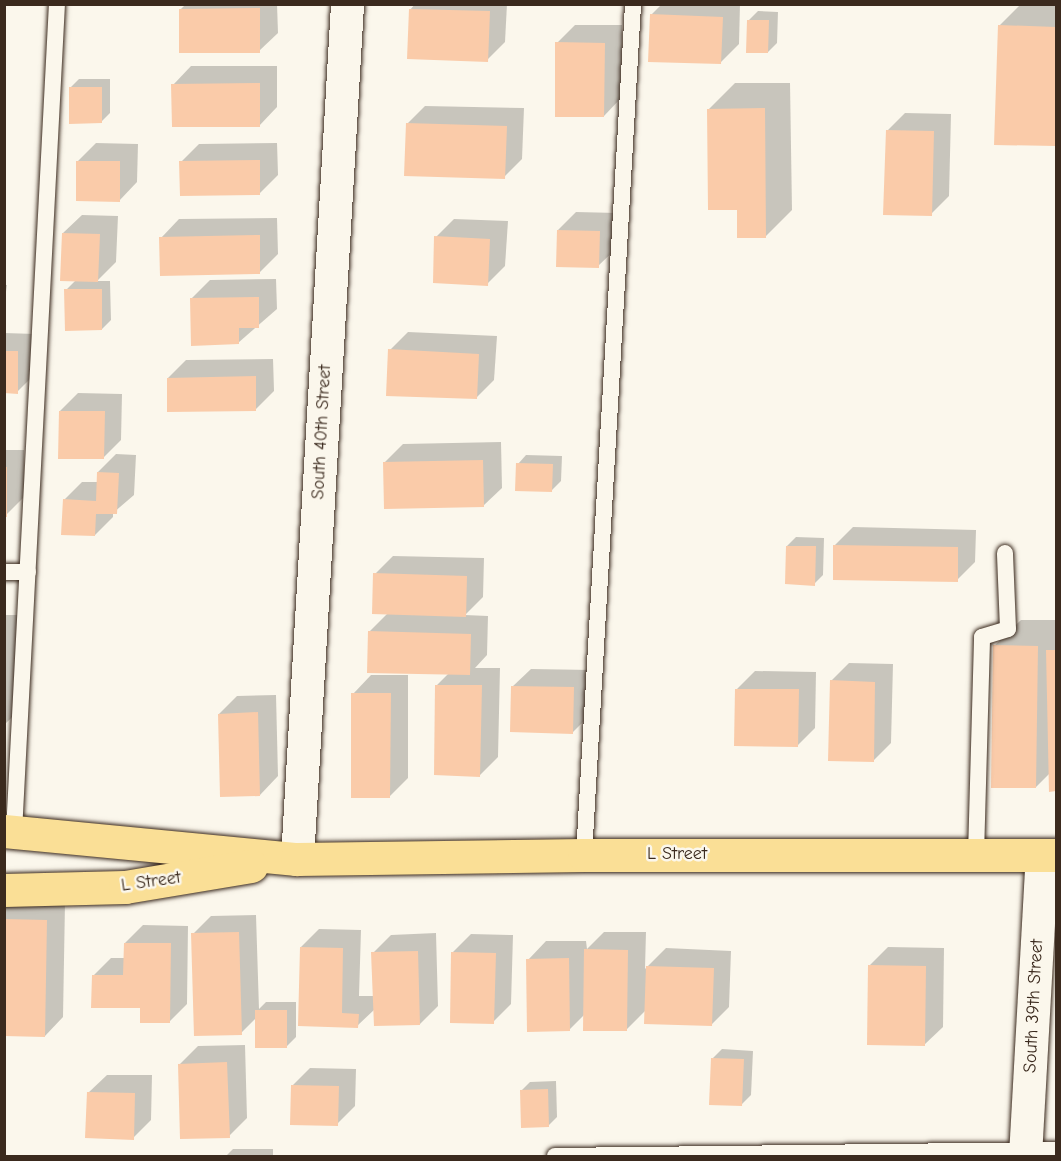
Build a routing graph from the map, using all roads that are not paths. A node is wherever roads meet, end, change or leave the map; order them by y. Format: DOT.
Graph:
graph roads {
  1 [pos="57,4"];
  2 [pos="347,4"];
  3 [pos="633,4"];
  4 [pos="1005,553"];
  5 [pos="4,572"];
  6 [pos="28,572"];
  7 [pos="9,831"];
  8 [pos="584,855"];
  9 [pos="976,855"];
  10 [pos="1049,855"];
  11 [pos="297,859"];
  12 [pos="4,890"];
  13 [pos="1036,1152"];
  14 [pos="555,1156"];
  1 -- 6 [label="lane"];
  2 -- 11 [label="street, South 40th Street"];
  3 -- 8 [label="lane"];
  4 -- 9 [label="lane"];
  5 -- 6 [label="lane"];
  6 -- 7 [label="lane"];
  7 -- 11 [label="main road, L Street"];
  8 -- 9 [label="main road, L Street"];
  8 -- 11 [label="main road, L Street"];
  9 -- 10 [label="main road, L Street"];
  10 -- 13 [label="street, South 39th Street"];
  11 -- 12 [label="main road, L Street"];
  13 -- 14 [label="lane"];
}
